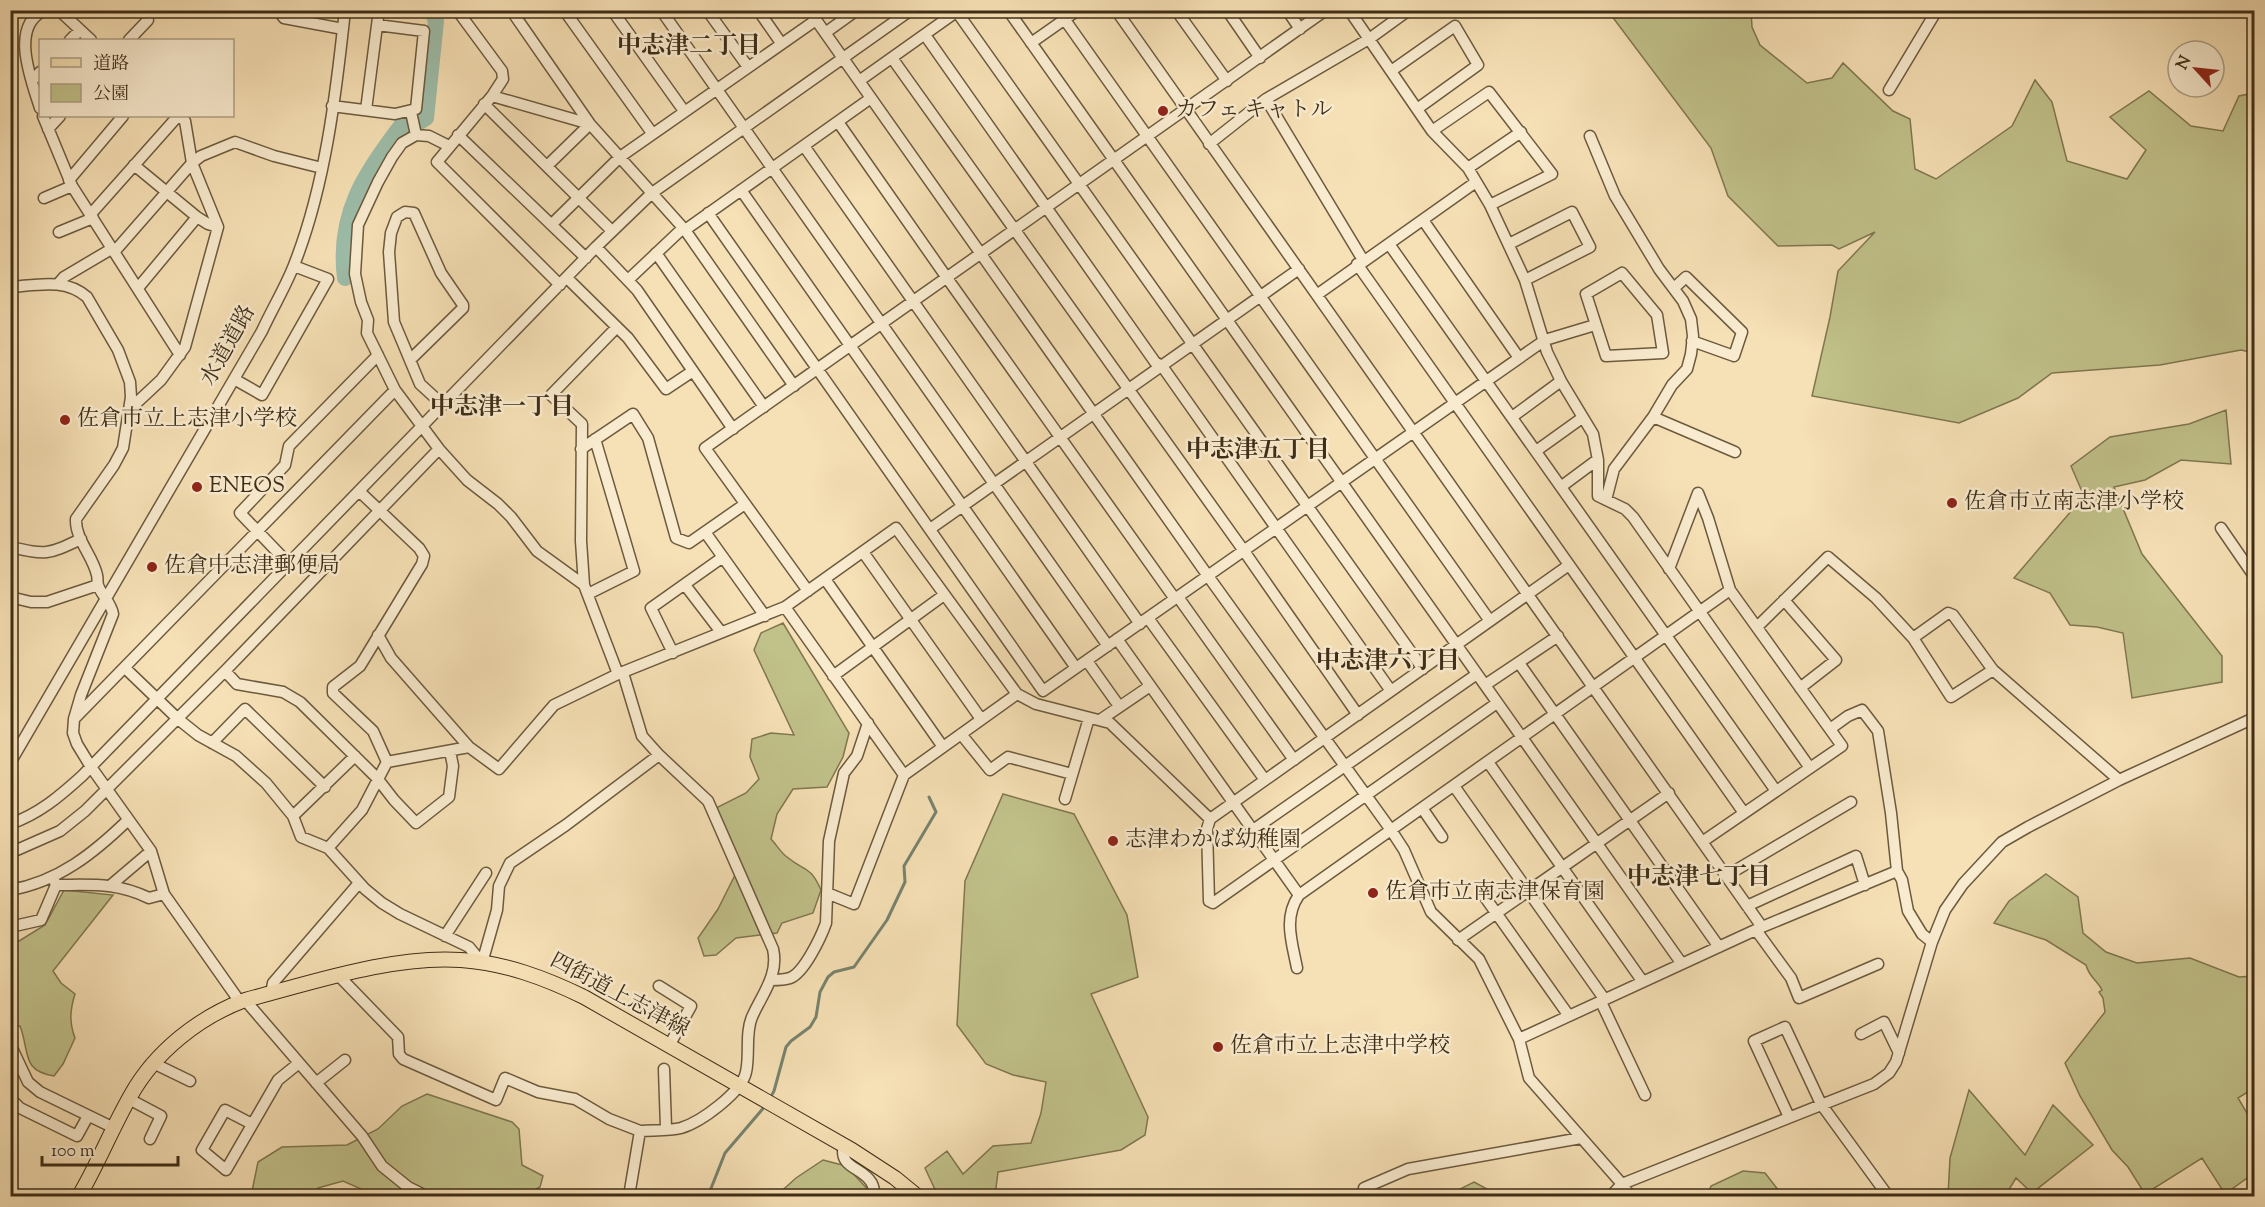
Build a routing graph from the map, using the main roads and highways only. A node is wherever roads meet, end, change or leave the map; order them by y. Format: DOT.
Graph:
graph roads {
  1 [pos="83,1195"];
  2 [pos="917,1197"];
  1 -- 2 [label="main road, 四街道上志津線"];
}
